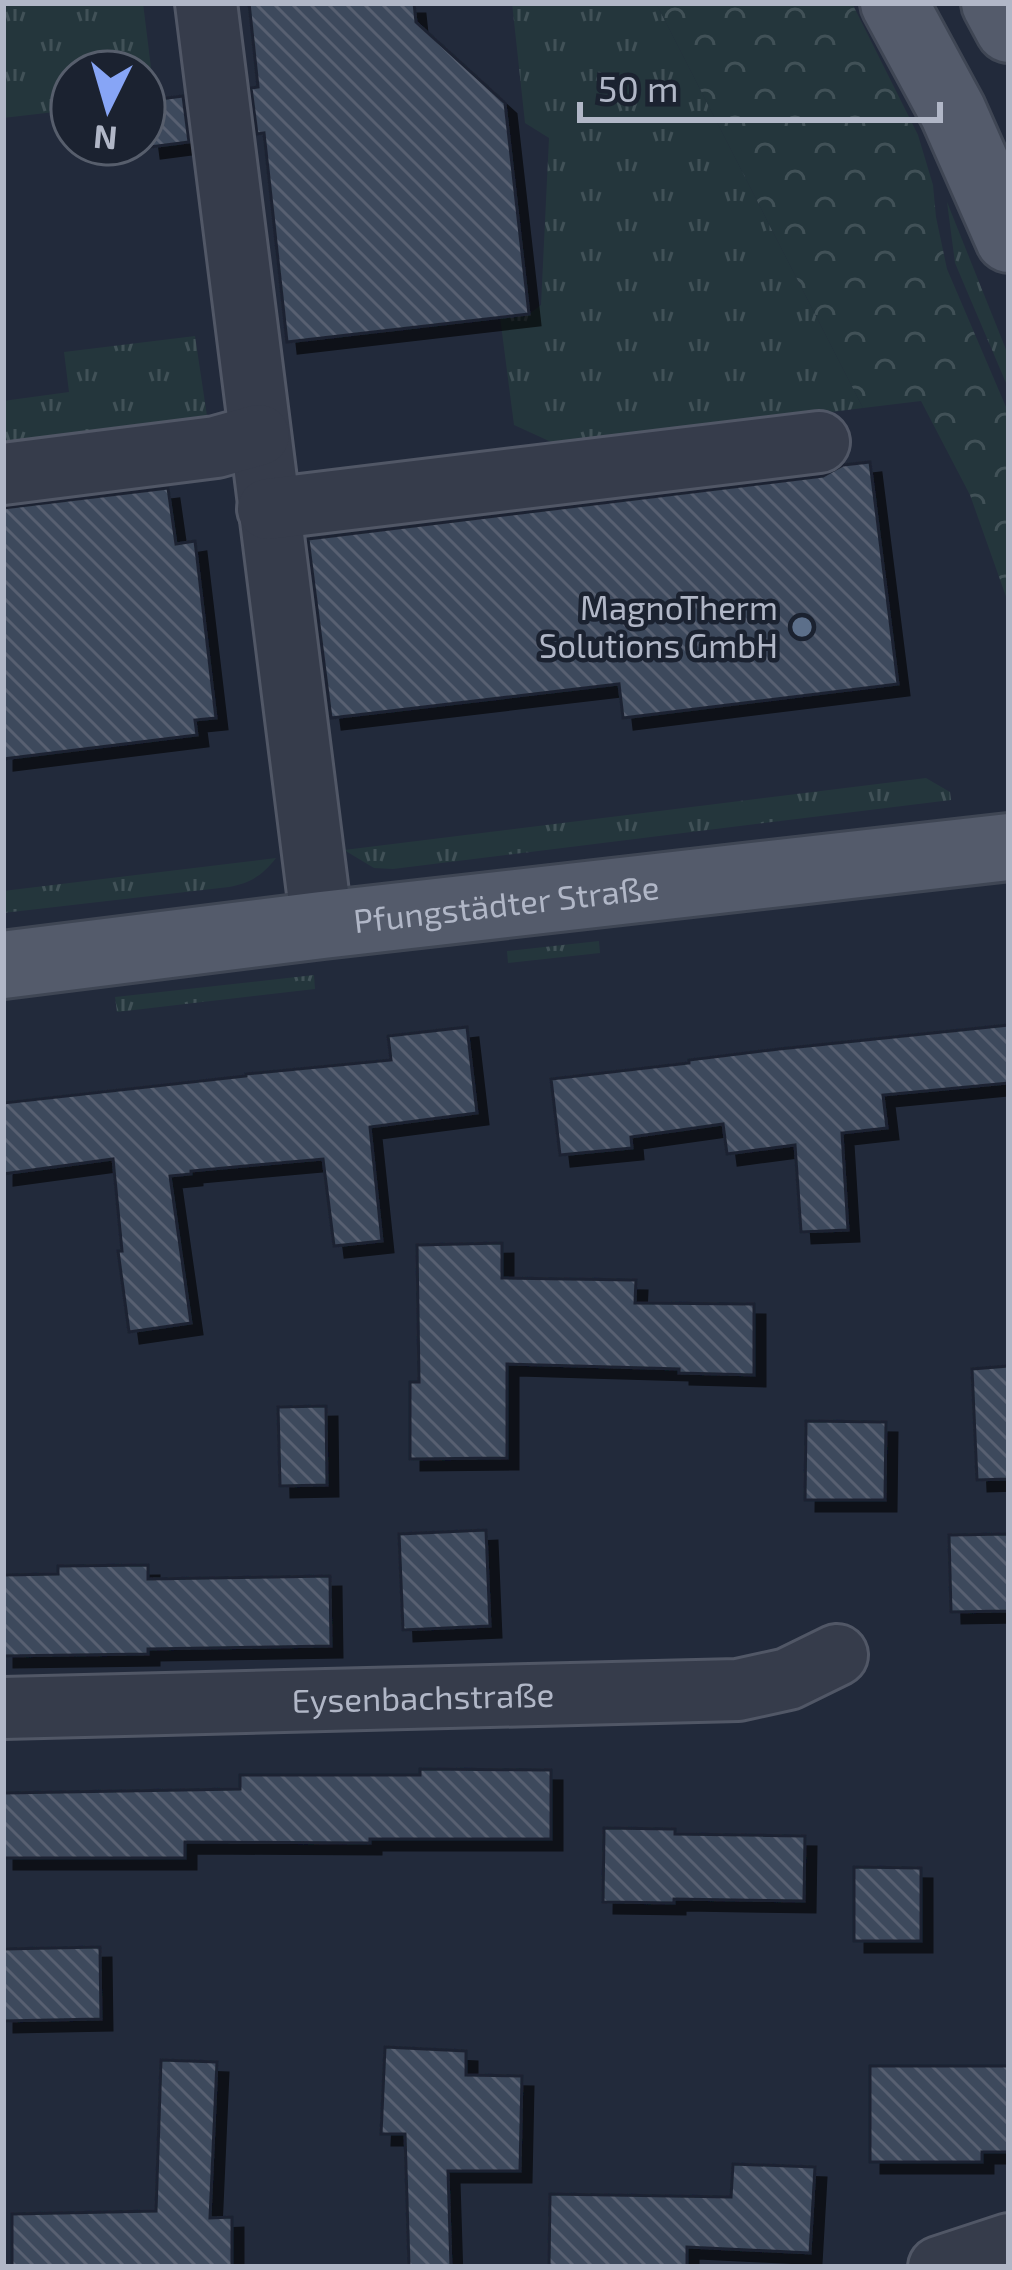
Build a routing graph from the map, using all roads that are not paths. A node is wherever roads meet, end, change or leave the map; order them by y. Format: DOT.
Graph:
graph roads {
  1 [pos="206,3"];
  2 [pos="895,3"];
  3 [pos="995,3"];
  4 [pos="1009,29"];
  5 [pos="1009,239"];
  6 [pos="259,435"];
  7 [pos="819,442"];
  8 [pos="3,474"];
  9 [pos="268,509"];
  10 [pos="998,846"];
  11 [pos="322,925"];
  12 [pos="3,965"];
  13 [pos="837,1654"];
  14 [pos="3,1708"];
  15 [pos="1009,2244"];
  16 [pos="939,2267"];
  1 -- 6 [label="street"];
  2 -- 5 [label="main road"];
  3 -- 4 [label="main road"];
  6 -- 8 [label="street"];
  6 -- 9 [label="street"];
  7 -- 9 [label="street"];
  9 -- 11 [label="street"];
  10 -- 11 [label="main road, Pfungstädter Straße"];
  11 -- 12 [label="main road, Pfungstädter Straße"];
  13 -- 14 [label="street, Eysenbachstraße"];
  15 -- 16 [label="street"];
}
